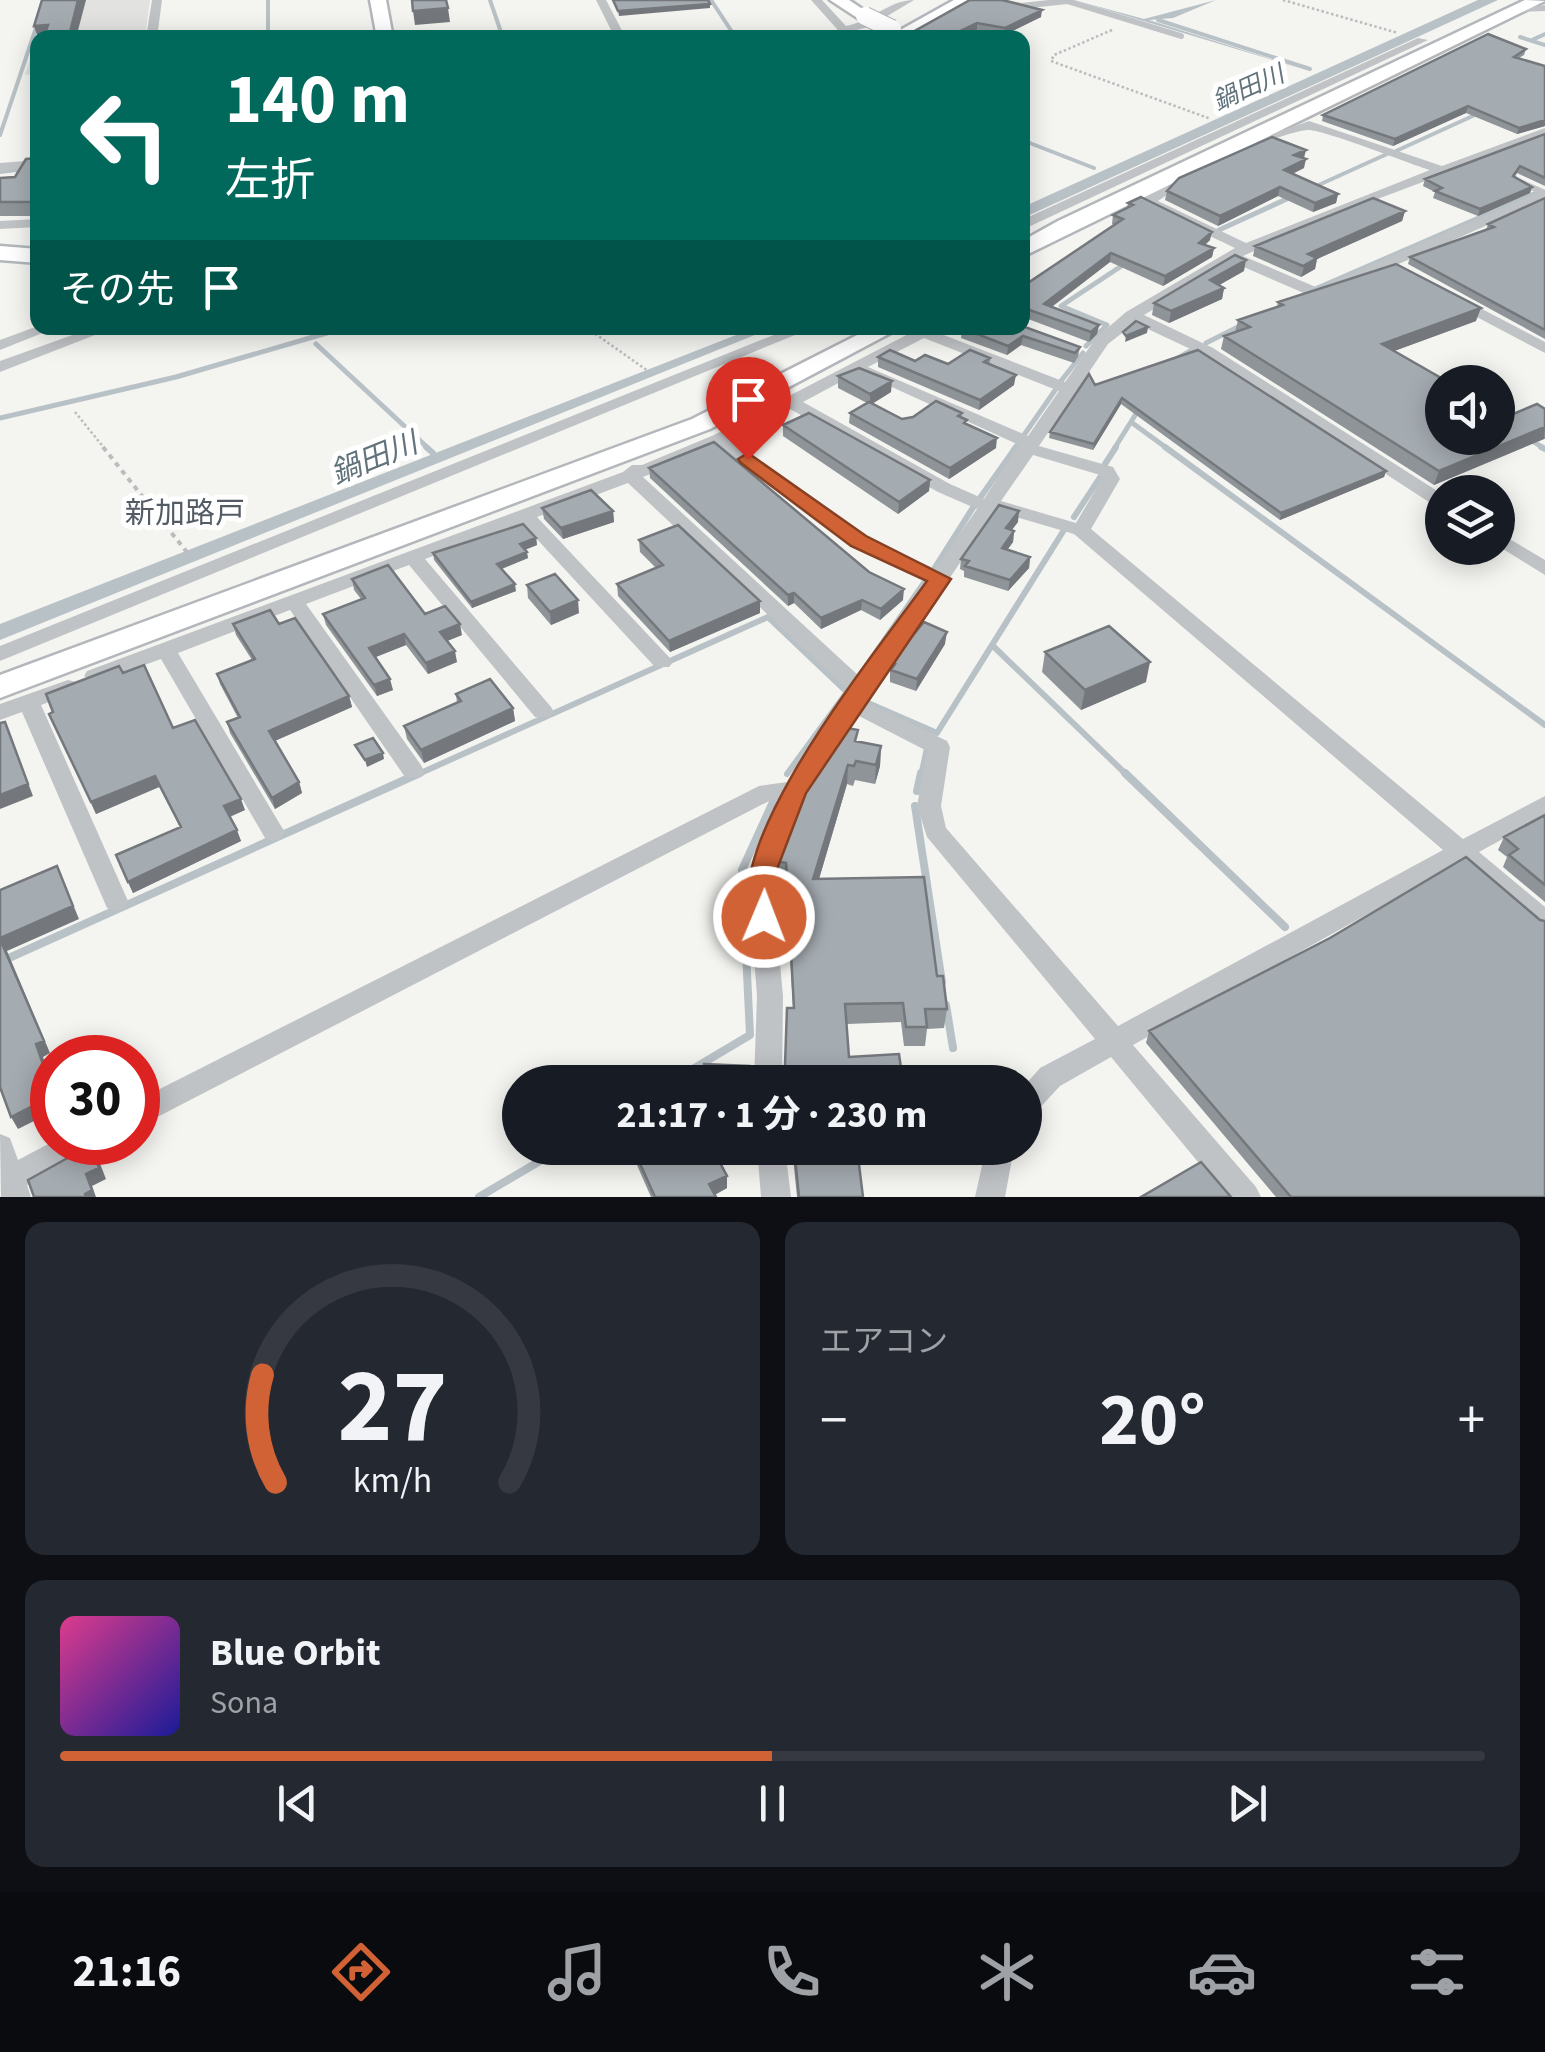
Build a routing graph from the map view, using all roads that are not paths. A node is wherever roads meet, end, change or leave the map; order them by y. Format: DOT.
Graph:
graph roads {
  1 [pos="157,0"];
  2 [pos="378,0"];
  3 [pos="602,0"];
  4 [pos="816,0"];
  5 [pos="838,0"];
  6 [pos="909,0"];
  7 [pos="966,0"];
  8 [pos="993,0"];
  9 [pos="1527,4"];
  10 [pos="1545,8"];
  11 [pos="152,30"];
  12 [pos="384,30"];
  13 [pos="617,30"];
  14 [pos="846,30"];
  15 [pos="855,30"];
  16 [pos="889,30"];
  17 [pos="904,30"];
  18 [pos="1181,36"];
  19 [pos="1422,40"];
  20 [pos="1545,132"];
  21 [pos="1253,135"];
  22 [pos="30,165"];
  23 [pos="0,167"];
  24 [pos="1439,169"];
  25 [pos="1516,180"];
  26 [pos="1158,181"];
  27 [pos="1545,194"];
  28 [pos="1030,222"];
  29 [pos="30,224"];
  30 [pos="0,225"];
  31 [pos="1030,246"];
  32 [pos="0,252"];
  33 [pos="1241,253"];
  34 [pos="30,255"];
  35 [pos="1388,264"];
  36 [pos="1405,274"];
  37 [pos="1440,292"];
  38 [pos="1130,315"];
  39 [pos="30,334"];
  40 [pos="85,335"];
  41 [pos="787,335"];
  42 [pos="874,335"];
  43 [pos="914,335"];
  44 [pos="917,335"];
  45 [pos="939,335"];
  46 [pos="0,344"];
  47 [pos="1545,348"];
  48 [pos="833,356"];
  49 [pos="0,367"];
  50 [pos="856,367"];
  51 [pos="1068,389"];
  52 [pos="790,402"];
  53 [pos="711,431"];
  54 [pos="1028,446"];
  55 [pos="630,475"];
  56 [pos="1425,491"];
  57 [pos="989,505"];
  58 [pos="524,514"];
  59 [pos="1080,530"];
  60 [pos="1515,549"];
  61 [pos="412,557"];
  62 [pos="1545,569"];
  63 [pos="940,579"];
  64 [pos="294,601"];
  65 [pos="166,650"];
  66 [pos="0,654"];
  67 [pos="662,662"];
  68 [pos="0,686"];
  69 [pos="859,698"];
  70 [pos="28,702"];
  71 [pos="0,712"];
  72 [pos="544,712"];
  73 [pos="413,771"];
  74 [pos="794,790"];
  75 [pos="1545,804"];
  76 [pos="274,832"];
  77 [pos="1461,852"];
  78 [pos="116,902"];
  79 [pos="1545,922"];
  80 [pos="1114,1044"];
  81 [pos="768,1065"];
  82 [pos="1042,1086"];
  83 [pos="160,1103"];
  84 [pos="0,1147"];
  85 [pos="46,1165"];
  86 [pos="773,1165"];
  87 [pos="997,1165"];
  88 [pos="10,1189"];
  89 [pos="776,1197"];
  90 [pos="990,1197"];
  91 [pos="1246,1197"];
  1 -- 11 [label="street"];
  2 -- 12 [label="street"];
  3 -- 13 [label="street"];
  4 -- 14 [label="street"];
  5 -- 16 [label="street, bridge"];
  6 -- 15 [label="street"];
  7 -- 17 [label="street"];
  8 -- 18 [label="lane"];
  9 -- 10 [label="street"];
  9 -- 21 [label="street"];
  19 -- 28 [label="street"];
  20 -- 24 [label="street"];
  21 -- 24 [label="street"];
  21 -- 26 [label="street"];
  22 -- 23 [label="street"];
  24 -- 33 [label="street"];
  25 -- 27 [label="lane"];
  26 -- 31 [label="street"];
  26 -- 33 [label="street"];
  27 -- 35 [label="street"];
  29 -- 30 [label="street"];
  32 -- 34 [label="street"];
  33 -- 35 [label="street"];
  33 -- 38 [label="street"];
  35 -- 36 [label="street"];
  37 -- 47 [label="street"];
  38 -- 51 [label="street"];
  38 -- 56 [label="street"];
  39 -- 46 [label="street"];
  40 -- 49 [label="street"];
  41 -- 66 [label="street"];
  42 -- 48 [label="street"];
  43 -- 48 [label="street"];
  44 -- 50 [label="street"];
  45 -- 51 [label="street"];
  48 -- 53 [label="street"];
  50 -- 52 [label="street"];
  50 -- 54 [label="street"];
  51 -- 54 [label="street"];
  52 -- 53 [label="street"];
  52 -- 57 [label="street"];
  53 -- 55 [label="street"];
  53 -- 63 [label="street"];
  53 -- 68 [label="street"];
  54 -- 57 [label="street"];
  54 -- 59 [label="street"];
  55 -- 58 [label="street"];
  55 -- 69 [label="street"];
  57 -- 59 [label="street"];
  57 -- 63 [label="street"];
  58 -- 61 [label="street"];
  58 -- 67 [label="street"];
  59 -- 77 [label="street"];
  60 -- 62 [label="street"];
  61 -- 64 [label="street"];
  61 -- 72 [label="street"];
  63 -- 69 [label="street"];
  64 -- 65 [label="street"];
  64 -- 73 [label="street"];
  65 -- 70 [label="street"];
  65 -- 76 [label="street"];
  69 -- 74 [label="street"];
  69 -- 80 [label="street"];
  70 -- 71 [label="street"];
  70 -- 78 [label="street"];
  74 -- 81 [label="street"];
  74 -- 83 [label="street"];
  75 -- 77 [label="street"];
  77 -- 79 [label="street"];
  77 -- 80 [label="street"];
  80 -- 82 [label="street"];
  80 -- 91 [label="street"];
  84 -- 88 [label="street"];
  85 -- 88 [label="street"];
  86 -- 89 [label="street"];
  87 -- 90 [label="street"];
}
